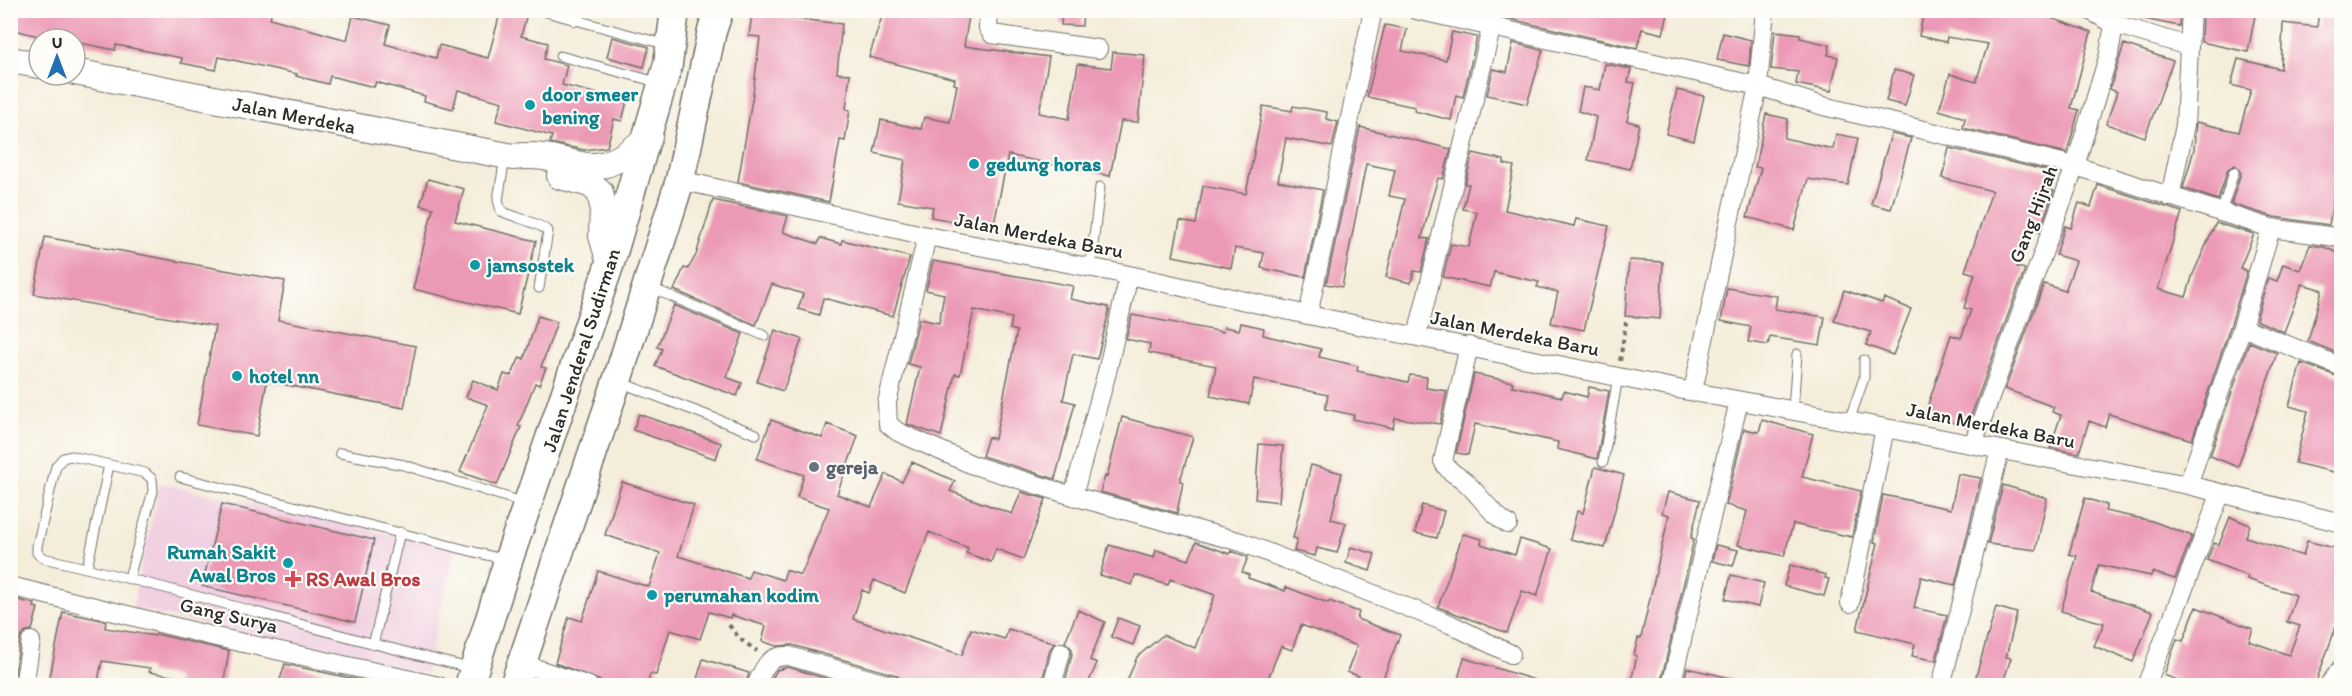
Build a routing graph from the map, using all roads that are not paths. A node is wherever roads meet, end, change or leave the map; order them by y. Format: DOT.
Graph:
graph roads {
  1 [pos="539,10"];
  2 [pos="585,10"];
  3 [pos="675,10"];
  4 [pos="719,10"];
  5 [pos="989,10"];
  6 [pos="1373,10"];
  7 [pos="1416,10"];
  8 [pos="1765,10"];
  9 [pos="2089,10"];
  10 [pos="2191,10"];
  11 [pos="575,21"];
  12 [pos="2114,24"];
  13 [pos="1491,29"];
  14 [pos="671,45"];
  15 [pos="2188,46"];
  16 [pos="1098,49"];
  17 [pos="560,56"];
  18 [pos="10,60"];
  19 [pos="27,63"];
  20 [pos="87,74"];
  21 [pos="663,84"];
  22 [pos="1758,86"];
  23 [pos="649,136"];
  24 [pos="509,156"];
  25 [pos="2075,166"];
  26 [pos="2234,172"];
  27 [pos="680,180"];
  28 [pos="1100,187"];
  29 [pos="2170,197"];
  30 [pos="2221,213"];
  31 [pos="2271,228"];
  32 [pos="927,236"];
  33 [pos="2342,238"];
  34 [pos="610,263"];
  35 [pos="1090,269"];
  36 [pos="1129,275"];
  37 [pos="647,286"];
  38 [pos="539,288"];
  39 [pos="1308,315"];
  40 [pos="2242,327"];
  41 [pos="765,336"];
  42 [pos="1417,336"];
  43 [pos="1469,346"];
  44 [pos="1797,354"];
  45 [pos="1864,360"];
  46 [pos="2342,367"];
  47 [pos="1618,377"];
  48 [pos="617,381"];
  49 [pos="1693,391"];
  50 [pos="1739,400"];
  51 [pos="1793,410"];
  52 [pos="1849,421"];
  53 [pos="1886,428"];
  54 [pos="756,434"];
  55 [pos="1973,444"];
  56 [pos="2000,450"];
  57 [pos="340,453"];
  58 [pos="1603,462"];
  59 [pos="109,465"];
  60 [pos="180,477"];
  61 [pos="2188,485"];
  62 [pos="2220,495"];
  63 [pos="1073,496"];
  64 [pos="530,504"];
  65 [pos="1508,524"];
  66 [pos="2342,524"];
  67 [pos="400,532"];
  68 [pos="508,561"];
  69 [pos="87,568"];
  70 [pos="129,578"];
  71 [pos="10,586"];
  72 [pos="1850,603"];
  73 [pos="31,641"];
  74 [pos="373,645"];
  75 [pos="1061,652"];
  76 [pos="1511,654"];
  77 [pos="2342,667"];
  78 [pos="472,677"];
  79 [pos="516,680"];
  80 [pos="24,686"];
  81 [pos="439,686"];
  82 [pos="589,686"];
  83 [pos="756,686"];
  84 [pos="893,686"];
  85 [pos="1052,686"];
  86 [pos="1671,686"];
  87 [pos="1941,686"];
  88 [pos="2146,686"];
  89 [pos="2328,686"];
  1 -- 11 [label="lane"];
  2 -- 11 [label="lane"];
  3 -- 14 [label="main road, Jalan Jenderal Sudirman"];
  4 -- 27 [label="main road"];
  5 -- 16 [label="street"];
  6 -- 39 [label="street"];
  7 -- 13 [label="street"];
  8 -- 22 [label="street"];
  9 -- 12 [label="street"];
  10 -- 15 [label="street"];
  11 -- 14 [label="lane"];
  12 -- 15 [label="street"];
  12 -- 25 [label="street, Gang Hijrah"];
  13 -- 22 [label="street"];
  13 -- 42 [label="street"];
  14 -- 21 [label="main road, Jalan Jenderal Sudirman"];
  15 -- 29 [label="street"];
  17 -- 21 [label="lane"];
  18 -- 19 [label="street"];
  20 -- 24 [label="street, Jalan Merdeka"];
  21 -- 23 [label="main road, Jalan Jenderal Sudirman"];
  22 -- 25 [label="street"];
  22 -- 49 [label="street"];
  23 -- 24 [label="street, Jalan Merdeka"];
  23 -- 34 [label="main road, Jalan Jenderal Sudirman"];
  24 -- 34 [label="street, Jalan Merdeka"];
  24 -- 38 [label="lane"];
  25 -- 29 [label="street"];
  25 -- 55 [label="street, Gang Hijrah"];
  26 -- 30 [label="lane"];
  27 -- 32 [label="street, Jalan Merdeka Baru"];
  27 -- 37 [label="main road"];
  28 -- 35 [label="lane"];
  29 -- 30 [label="street"];
  30 -- 31 [label="street"];
  31 -- 33 [label="street"];
  31 -- 40 [label="street"];
  32 -- 35 [label="street, Jalan Merdeka Baru"];
  32 -- 63 [label="street"];
  34 -- 64 [label="main road, Jalan Jenderal Sudirman"];
  35 -- 36 [label="street, Jalan Merdeka Baru"];
  36 -- 39 [label="street, Jalan Merdeka Baru"];
  36 -- 63 [label="street"];
  37 -- 41 [label="lane"];
  37 -- 48 [label="main road"];
  39 -- 42 [label="street, Jalan Merdeka Baru"];
  40 -- 46 [label="street"];
  40 -- 61 [label="street"];
  42 -- 43 [label="street, Jalan Merdeka Baru"];
  43 -- 47 [label="street, Jalan Merdeka Baru"];
  43 -- 65 [label="street"];
  44 -- 51 [label="lane"];
  45 -- 52 [label="lane"];
  47 -- 49 [label="street, Jalan Merdeka Baru"];
  47 -- 58 [label="lane"];
  48 -- 54 [label="lane"];
  48 -- 79 [label="main road"];
  49 -- 50 [label="street, Jalan Merdeka Baru"];
  50 -- 51 [label="street, Jalan Merdeka Baru"];
  50 -- 86 [label="street"];
  51 -- 52 [label="street, Jalan Merdeka Baru"];
  52 -- 53 [label="street, Jalan Merdeka Baru"];
  53 -- 55 [label="street, Jalan Merdeka Baru"];
  53 -- 72 [label="street"];
  55 -- 56 [label="street, Jalan Merdeka Baru"];
  56 -- 61 [label="street, Jalan Merdeka Baru"];
  56 -- 87 [label="street"];
  57 -- 64 [label="lane"];
  59 -- 69 [label="lane"];
  59 -- 69 [label="lane"];
  59 -- 70 [label="lane"];
  60 -- 67 [label="lane"];
  61 -- 62 [label="street, Jalan Merdeka Baru"];
  62 -- 66 [label="street, Jalan Merdeka Baru"];
  62 -- 88 [label="street"];
  63 -- 76 [label="street"];
  64 -- 68 [label="main road, Jalan Jenderal Sudirman"];
  67 -- 68 [label="lane"];
  67 -- 74 [label="lane"];
  68 -- 78 [label="main road, Jalan Jenderal Sudirman"];
  69 -- 70 [label="lane"];
  70 -- 74 [label="lane"];
  71 -- 81 [label="street, Gang Surya"];
  73 -- 80 [label="street"];
  74 -- 78 [label="lane"];
  75 -- 85 [label="street"];
  77 -- 89 [label="street"];
  79 -- 82 [label="street"];
  83 -- 84 [label="street"];
}
